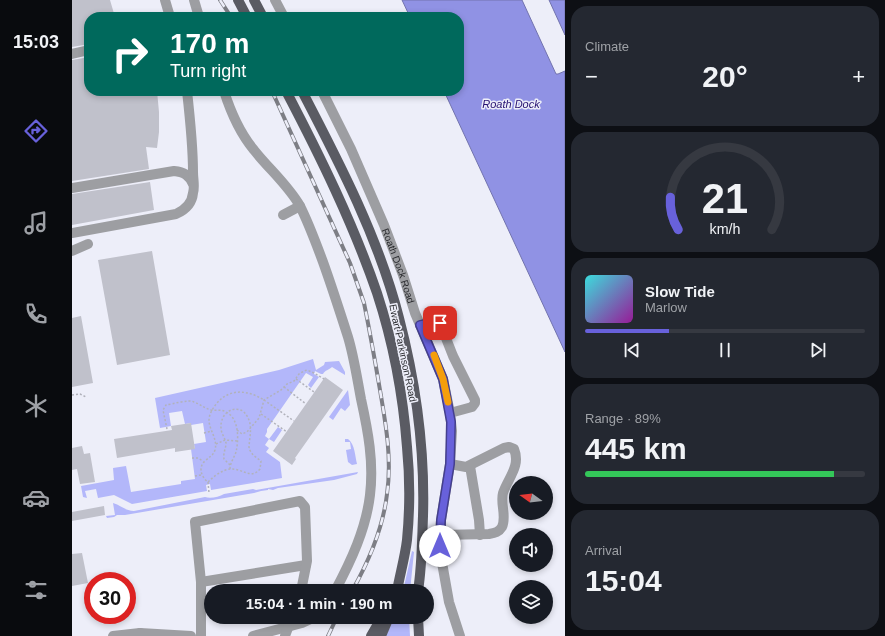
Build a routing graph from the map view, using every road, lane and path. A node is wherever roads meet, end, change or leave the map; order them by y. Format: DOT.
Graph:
graph roads {
  1 [pos="165,0"];
  2 [pos="194,0"];
  3 [pos="238,0"];
  4 [pos="254,0"];
  5 [pos="275,0"];
  6 [pos="169,12"];
  7 [pos="198,12"];
  8 [pos="244,12"];
  9 [pos="261,12"];
  10 [pos="281,12"];
  11 [pos="84,51"];
  12 [pos="72,54"];
  13 [pos="188,96"];
  14 [pos="226,96"];
  15 [pos="288,96"];
  16 [pos="304,96"];
  17 [pos="324,96"];
  18 [pos="193,184"];
  19 [pos="72,188"];
  20 [pos="300,206"];
  21 [pos="283,215"];
  22 [pos="72,234"];
  23 [pos="88,244"];
  24 [pos="72,251"];
  25 [pos="420,325"];
  26 [pos="324,378"];
  27 [pos="296,379"];
  28 [pos="284,387"];
  29 [pos="314,392"];
  30 [pos="72,395"];
  31 [pos="86,397"];
  32 [pos="264,400"];
  33 [pos="306,404"];
  34 [pos="212,410"];
  35 [pos="226,412"];
  36 [pos="450,413"];
  37 [pos="261,414"];
  38 [pos="294,421"];
  39 [pos="167,429"];
  40 [pos="250,429"];
  41 [pos="237,430"];
  42 [pos="212,431"];
  43 [pos="286,432"];
  44 [pos="204,433"];
  45 [pos="225,440"];
  46 [pos="237,441"];
  47 [pos="216,444"];
  48 [pos="192,458"];
  49 [pos="204,462"];
  50 [pos="450,464"];
  51 [pos="230,465"];
  52 [pos="470,466"];
  53 [pos="230,469"];
  54 [pos="201,475"];
  55 [pos="195,476"];
  56 [pos="208,482"];
  57 [pos="209,493"];
  58 [pos="440,535"];
  59 [pos="480,535"];
  60 [pos="306,566"];
  61 [pos="201,582"];
  62 [pos="302,584"];
  63 [pos="339,584"];
  64 [pos="398,584"];
  65 [pos="419,584"];
  66 [pos="378,624"];
  67 [pos="386,624"];
  68 [pos="418,624"];
  69 [pos="288,626"];
  70 [pos="140,635"];
  71 [pos="113,636"];
  72 [pos="191,636"];
  73 [pos="201,636"];
  74 [pos="254,636"];
  75 [pos="371,636"];
  76 [pos="381,636"];
  77 [pos="419,636"];
  78 [pos="460,636"];
  1 -- 6 [label="street"];
  2 -- 7 [label="street"];
  3 -- 8 [label="main road"];
  4 -- 9 [label="main road"];
  5 -- 10 [label="street"];
  11 -- 12 [label="street"];
  13 -- 18 [label="street"];
  14 -- 20 [label="street"];
  15 -- 64 [label="main road, Ewart Parkinson Road"];
  16 -- 65 [label="main road, Ewart Parkinson Road"];
  17 -- 25 [label="street, Roath Dock Road"];
  18 -- 19 [label="street"];
  18 -- 22 [label="street"];
  20 -- 21 [label="street"];
  20 -- 63 [label="street"];
  23 -- 24 [label="street"];
  25 -- 36 [label="street, Roath Dock Road"];
  25 -- 36 [label="street"];
  26 -- 27 [label="path"];
  27 -- 28 [label="path"];
  27 -- 29 [label="path"];
  28 -- 32 [label="path"];
  28 -- 33 [label="path"];
  30 -- 31 [label="path"];
  32 -- 34 [label="path"];
  32 -- 37 [label="path"];
  32 -- 38 [label="path"];
  34 -- 35 [label="path"];
  34 -- 39 [label="path"];
  34 -- 42 [label="path"];
  35 -- 40 [label="path"];
  35 -- 41 [label="path"];
  35 -- 45 [label="path"];
  36 -- 50 [label="street, Roath Dock Road"];
  37 -- 40 [label="path"];
  37 -- 43 [label="path"];
  40 -- 41 [label="path"];
  40 -- 53 [label="path"];
  41 -- 46 [label="path"];
  42 -- 44 [label="path"];
  42 -- 47 [label="path"];
  45 -- 46 [label="path"];
  45 -- 47 [label="path"];
  45 -- 51 [label="path"];
  46 -- 51 [label="path"];
  47 -- 49 [label="path"];
  48 -- 49 [label="path"];
  49 -- 54 [label="path"];
  50 -- 52 [label="street"];
  50 -- 58 [label="street, Roath Dock Road"];
  51 -- 53 [label="path"];
  52 -- 59 [label="street"];
  52 -- 59 [label="street"];
  53 -- 56 [label="path"];
  54 -- 55 [label="path"];
  54 -- 56 [label="path"];
  56 -- 57 [label="path"];
  58 -- 59 [label="street"];
  58 -- 78 [label="street, Roath Dock Road"];
  60 -- 61 [label="street"];
  60 -- 61 [label="street"];
  60 -- 62 [label="street"];
  61 -- 73 [label="street"];
  66 -- 75 [label="main road"];
  67 -- 76 [label="main road"];
  68 -- 77 [label="main road"];
  69 -- 74 [label="street"];
  70 -- 71 [label="street"];
  70 -- 72 [label="street"];
}
